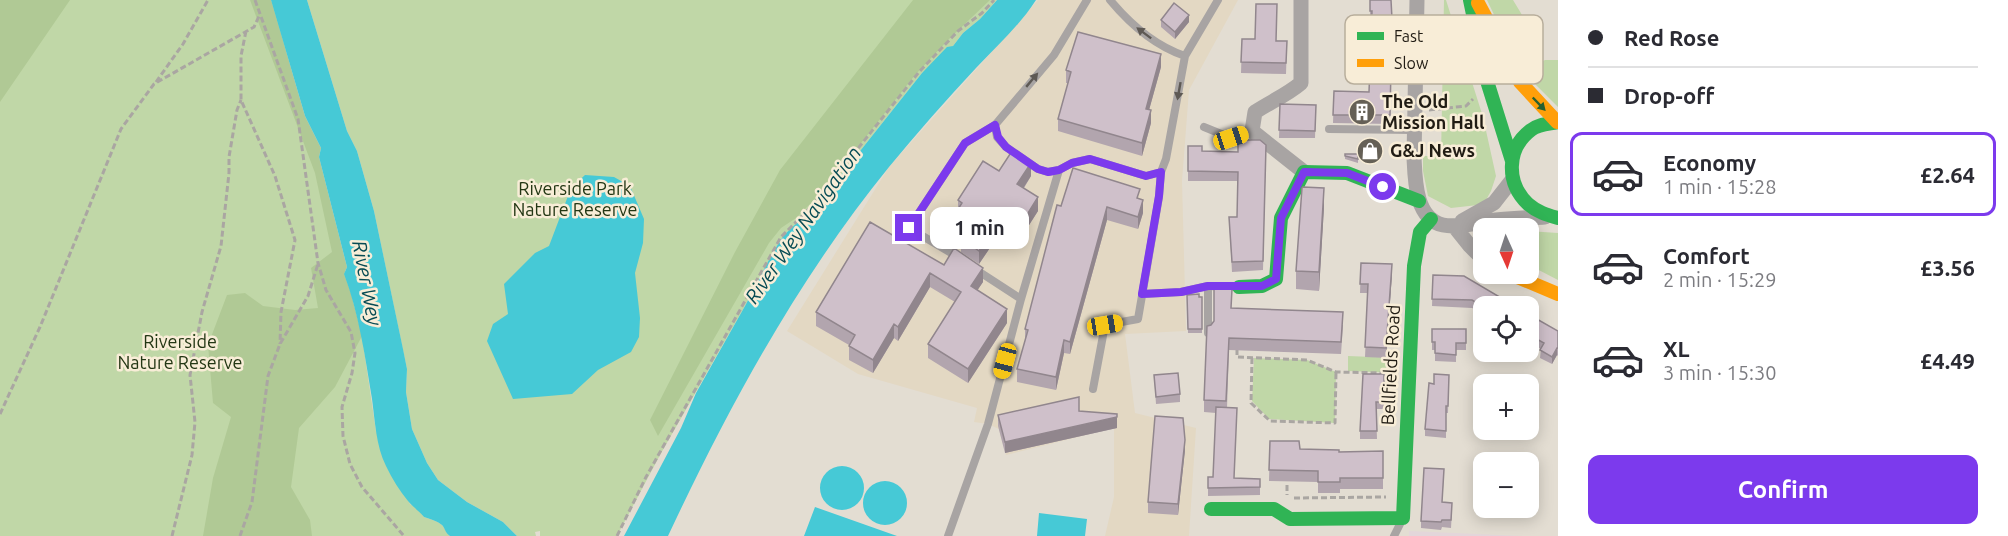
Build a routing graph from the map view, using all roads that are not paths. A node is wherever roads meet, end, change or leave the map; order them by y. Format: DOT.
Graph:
graph roads {
  1 [pos="1087,0"];
  2 [pos="1110,0"];
  3 [pos="1218,0"];
  4 [pos="1301,0"];
  5 [pos="1417,0"];
  6 [pos="1470,0"];
  7 [pos="1477,0"];
  8 [pos="1417,15"];
  9 [pos="1473,15"];
  10 [pos="1485,15"];
  11 [pos="1185,56"];
  12 [pos="1416,84"];
  13 [pos="1488,84"];
  14 [pos="1522,84"];
  15 [pos="1557,122"];
  16 [pos="995,125"];
  17 [pos="1204,127"];
  18 [pos="1329,129"];
  19 [pos="1415,130"];
  20 [pos="1252,131"];
  21 [pos="1512,161"];
  22 [pos="1059,170"];
  23 [pos="1161,172"];
  24 [pos="1304,172"];
  25 [pos="1512,180"];
  26 [pos="1419,201"];
  27 [pos="1555,217"];
  28 [pos="1431,219"];
  29 [pos="1454,226"];
  30 [pos="1473,249"];
  31 [pos="1534,284"];
  32 [pos="1208,286"];
  33 [pos="1239,288"];
  34 [pos="1142,294"];
  35 [pos="1558,294"];
  36 [pos="1022,299"];
  37 [pos="1209,333"];
  38 [pos="1093,389"];
  39 [pos="1211,509"];
  40 [pos="1403,518"];
  41 [pos="948,536"];
  42 [pos="1394,536"];
  16 -- 1 [label="lane, one-way"];
  11 -- 2 [label="lane, one-way"];
  3 -- 11 [label="lane"];
  4 -- 20 [label="street"];
  5 -- 8 [label="street"];
  6 -- 9 [label="street"];
  7 -- 10 [label="street, one-way"];
  11 -- 23 [label="lane, one-way"];
  12 -- 19 [label="street"];
  13 -- 21 [label="street"];
  14 -- 15 [label="street, one-way"];
  15 -- 21 [label="street"];
  16 -- 22 [label="lane"];
  16 -- 36 [label="lane"];
  17 -- 20 [label="lane"];
  18 -- 19 [label="lane"];
  19 -- 26 [label="street"];
  20 -- 24 [label="street"];
  21 -- 25 [label="street"];
  22 -- 23 [label="lane"];
  22 -- 36 [label="lane"];
  23 -- 34 [label="lane"];
  24 -- 26 [label="street"];
  24 -- 33 [label="street"];
  25 -- 27 [label="street"];
  25 -- 29 [label="street"];
  26 -- 28 [label="street"];
  27 -- 29 [label="street"];
  28 -- 29 [label="street"];
  28 -- 40 [label="street, Bellfields Road"];
  29 -- 30 [label="street"];
  31 -- 35 [label="street"];
  32 -- 33 [label="lane"];
  32 -- 34 [label="lane"];
  32 -- 37 [label="lane"];
  34 -- 38 [label="lane"];
  36 -- 41 [label="lane"];
  39 -- 40 [label="street"];
  40 -- 42 [label="lane"];
}
